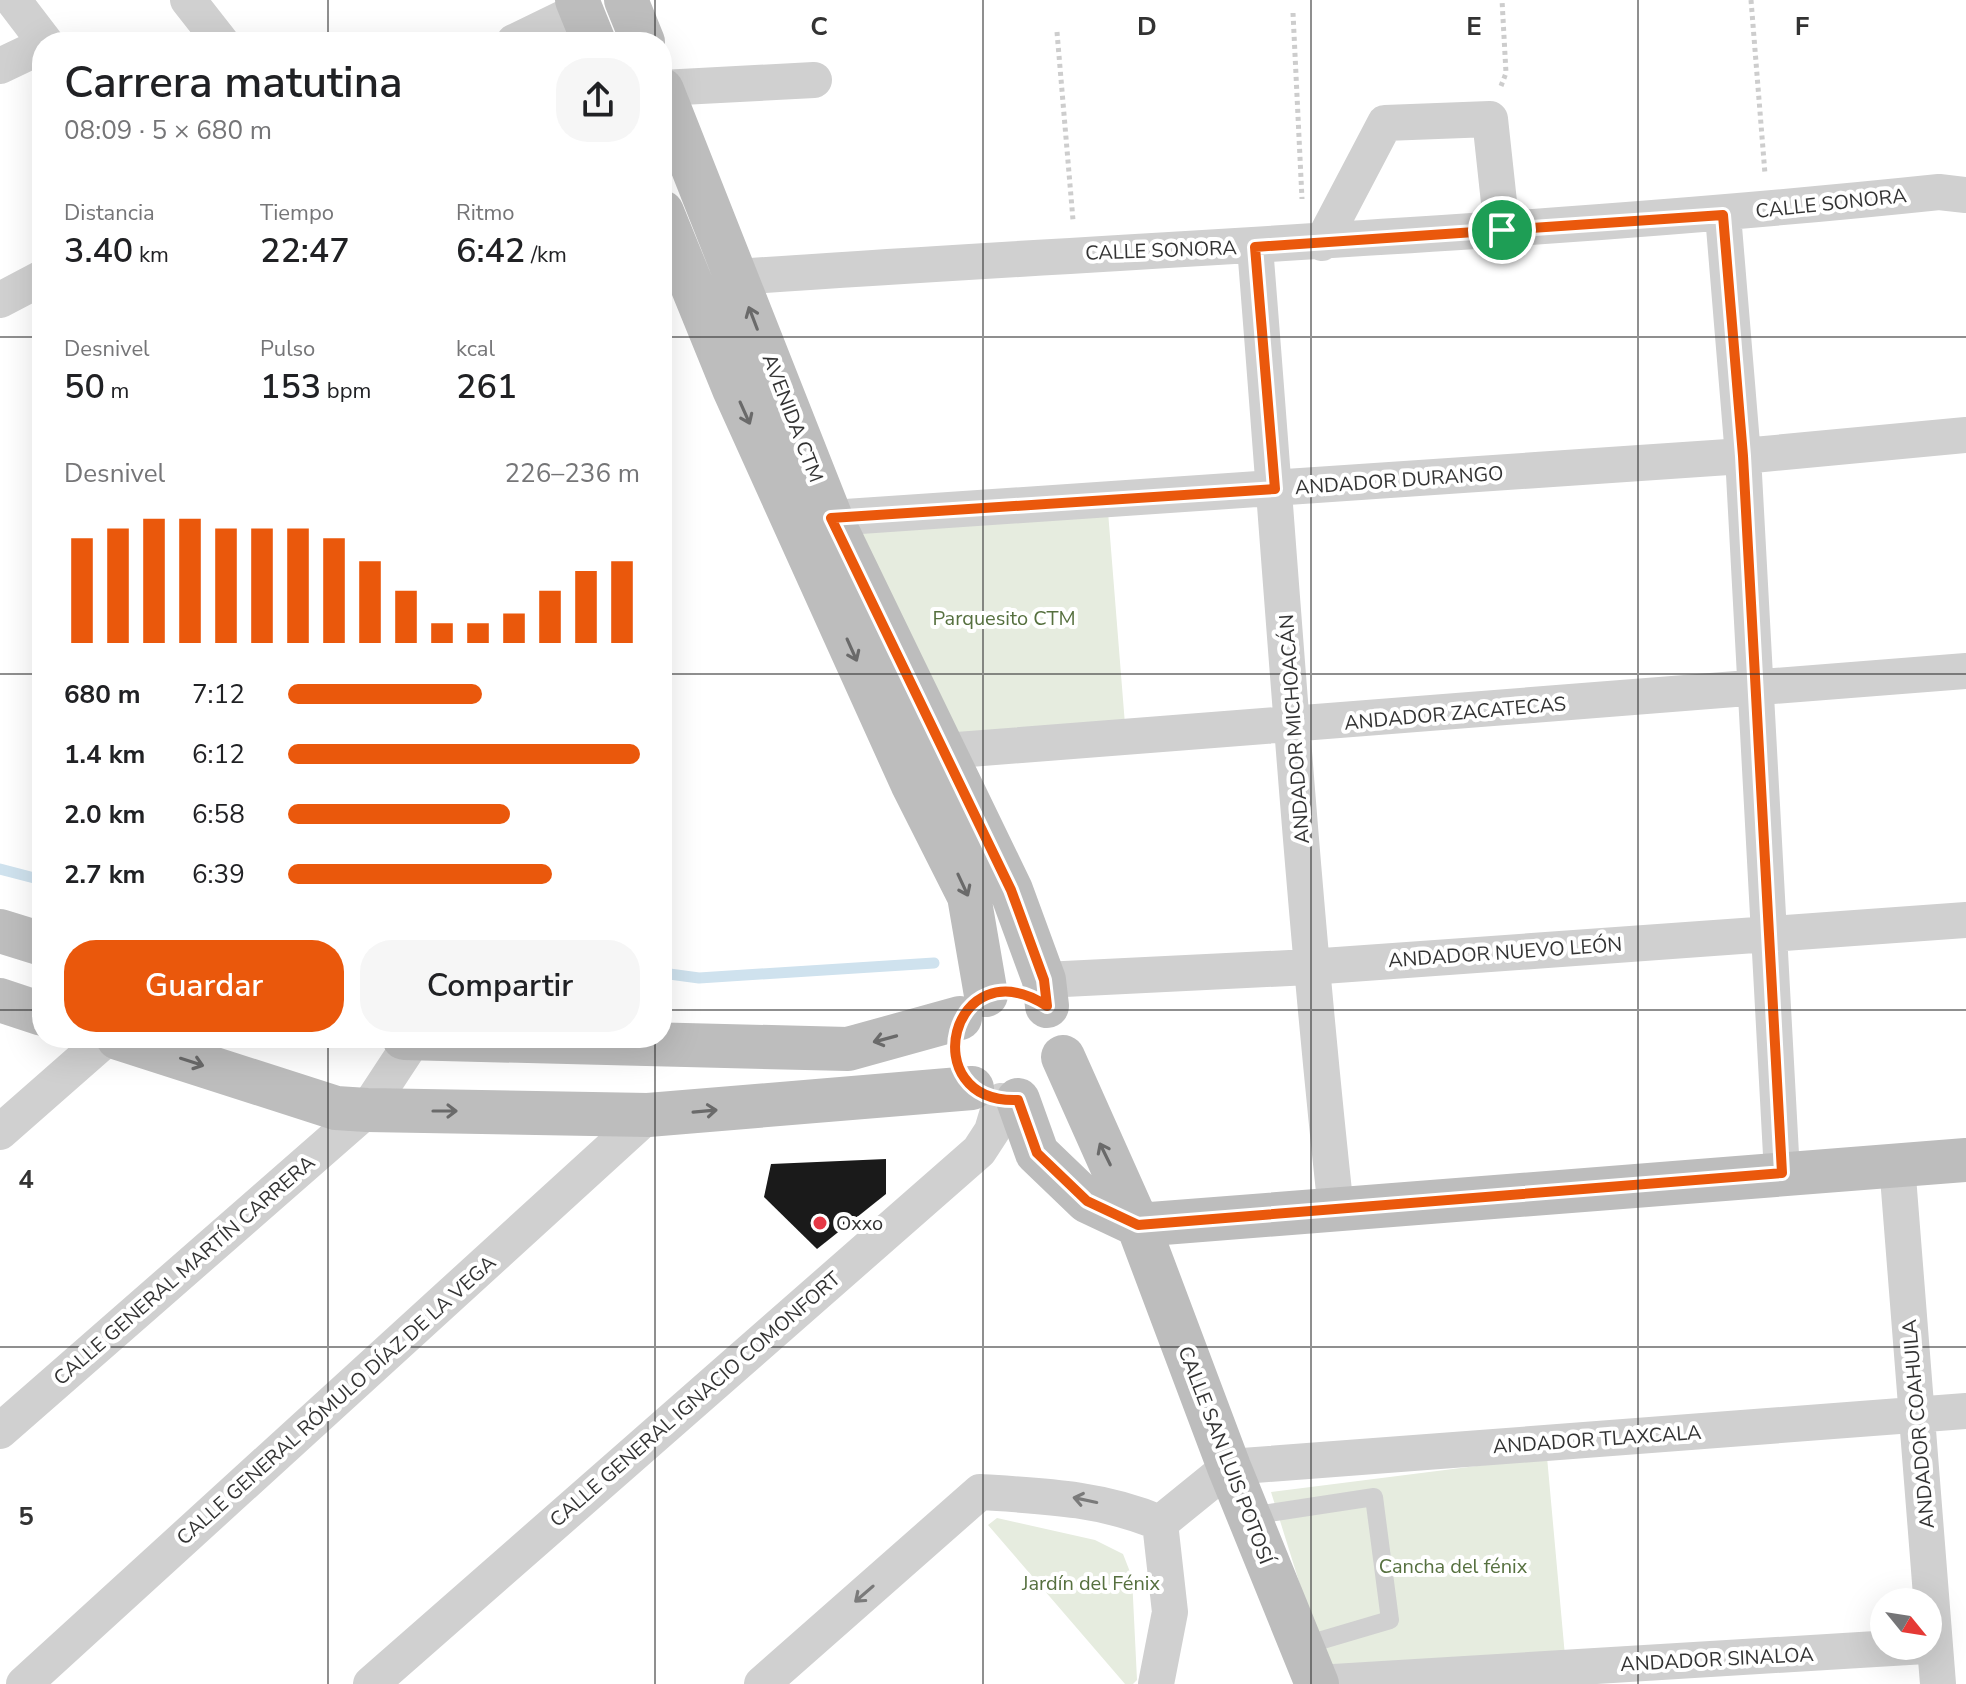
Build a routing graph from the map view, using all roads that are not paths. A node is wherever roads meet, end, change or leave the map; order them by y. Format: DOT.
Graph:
graph roads {
  1 [pos="13,0"];
  2 [pos="188,0"];
  3 [pos="626,0"];
  4 [pos="584,17"];
  5 [pos="36,32"];
  6 [pos="213,32"];
  7 [pos="542,32"];
  8 [pos="639,32"];
  9 [pos="32,50"];
  10 [pos="0,66"];
  11 [pos="814,80"];
  12 [pos="672,88"];
  13 [pos="672,114"];
  14 [pos="1966,195"];
  15 [pos="1723,215"];
  16 [pos="1502,230"];
  17 [pos="672,237"];
  18 [pos="1313,244"];
  19 [pos="1255,247"];
  20 [pos="737,277"];
  21 [pos="32,283"];
  22 [pos="0,300"];
  23 [pos="1966,435"];
  24 [pos="1743,456"];
  25 [pos="1275,489"];
  26 [pos="831,518"];
  27 [pos="1966,671"];
  28 [pos="1756,688"];
  29 [pos="1295,726"];
  30 [pos="944,751"];
  31 [pos="1966,920"];
  32 [pos="0,931"];
  33 [pos="1769,932"];
  34 [pos="32,941"];
  35 [pos="1309,967"];
  36 [pos="1046,993"];
  37 [pos="0,1000"];
  38 [pos="973,1007"];
  39 [pos="32,1011"];
  40 [pos="672,1045"];
  41 [pos="96,1048"];
  42 [pos="149,1048"];
  43 [pos="403,1048"];
  44 [pos="1063,1057"];
  45 [pos="997,1096"];
  46 [pos="367,1110"];
  47 [pos="648,1115"];
  48 [pos="0,1132"];
  49 [pos="1966,1160"];
  50 [pos="1897,1164"];
  51 [pos="1782,1173"];
  52 [pos="1336,1210"];
  53 [pos="1138,1225"];
  54 [pos="1966,1411"];
  55 [pos="1918,1415"];
  56 [pos="0,1431"];
  57 [pos="1229,1467"];
  58 [pos="1249,1516"];
  59 [pos="1160,1523"];
  60 [pos="1933,1588"];
  61 [pos="1870,1648"];
  62 [pos="1938,1660"];
  63 [pos="1312,1671"];
  64 [pos="24,1684"];
  65 [pos="371,1684"];
  66 [pos="762,1684"];
  67 [pos="1156,1684"];
  68 [pos="1938,1684"];
  1 -- 5 [label="street"];
  2 -- 6 [label="street"];
  3 -- 8 [label="main road"];
  4 -- 7 [label="street"];
  9 -- 10 [label="street"];
  11 -- 12 [label="street"];
  13 -- 20 [label="main road, AVENIDA CTM"];
  14 -- 15 [label="street, CALLE SONORA"];
  15 -- 16 [label="street, CALLE SONORA"];
  15 -- 24 [label="street"];
  16 -- 18 [label="street, CALLE SONORA"];
  16 -- 18 [label="street"];
  17 -- 38 [label="main road, AVENIDA CTM, one-way"];
  18 -- 19 [label="street, CALLE SONORA"];
  19 -- 20 [label="street, CALLE SONORA"];
  19 -- 25 [label="street, ANDADOR MICHOACÁN"];
  26 -- 20 [label="main road, AVENIDA CTM, one-way"];
  21 -- 22 [label="street"];
  23 -- 24 [label="street, ANDADOR DURANGO"];
  24 -- 25 [label="street, ANDADOR DURANGO"];
  24 -- 28 [label="street"];
  25 -- 26 [label="street, ANDADOR DURANGO"];
  25 -- 29 [label="street, ANDADOR MICHOACÁN"];
  26 -- 30 [label="main road, AVENIDA CTM"];
  27 -- 28 [label="street, ANDADOR ZACATECAS"];
  28 -- 29 [label="street, ANDADOR ZACATECAS"];
  28 -- 33 [label="street"];
  29 -- 30 [label="street, ANDADOR ZACATECAS"];
  29 -- 35 [label="street, ANDADOR MICHOACÁN"];
  30 -- 36 [label="main road, AVENIDA CTM"];
  31 -- 33 [label="street, ANDADOR NUEVO LEÓN"];
  32 -- 34 [label="main road"];
  33 -- 35 [label="street, ANDADOR NUEVO LEÓN"];
  33 -- 51 [label="street"];
  35 -- 36 [label="street, ANDADOR NUEVO LEÓN"];
  35 -- 52 [label="street, ANDADOR MICHOACÁN"];
  36 -- 38 [label="main road"];
  36 -- 44 [label="main road"];
  37 -- 39 [label="main road"];
  38 -- 40 [label="main road, one-way"];
  38 -- 45 [label="main road"];
  41 -- 48 [label="street"];
  42 -- 46 [label="main road, one-way"];
  43 -- 46 [label="street, CALLE GENERAL MARTÍN CARRERA"];
  44 -- 45 [label="main road"];
  53 -- 44 [label="main road, CALLE SAN LUIS POTOSÍ, one-way"];
  47 -- 45 [label="main road, one-way"];
  45 -- 53 [label="main road"];
  45 -- 65 [label="street, CALLE GENERAL IGNACIO COMONFORT"];
  46 -- 47 [label="main road, one-way"];
  46 -- 56 [label="street, CALLE GENERAL MARTÍN CARRERA"];
  47 -- 64 [label="street, CALLE GENERAL RÓMULO DÍAZ DE LA VEGA"];
  49 -- 50 [label="main road"];
  50 -- 51 [label="main road"];
  50 -- 55 [label="street, ANDADOR COAHUILA"];
  51 -- 52 [label="main road"];
  52 -- 53 [label="main road"];
  53 -- 57 [label="main road, CALLE SAN LUIS POTOSÍ"];
  54 -- 55 [label="street, ANDADOR TLAXCALA"];
  55 -- 57 [label="street, ANDADOR TLAXCALA"];
  55 -- 60 [label="street, ANDADOR COAHUILA"];
  57 -- 58 [label="main road, CALLE SAN LUIS POTOSÍ"];
  57 -- 59 [label="street"];
  58 -- 63 [label="main road, CALLE SAN LUIS POTOSÍ"];
  58 -- 63 [label="lane"];
  59 -- 66 [label="street, one-way"];
  59 -- 67 [label="street"];
  61 -- 63 [label="street, ANDADOR SINALOA"];
  62 -- 68 [label="street, ANDADOR COAHUILA"];
}
